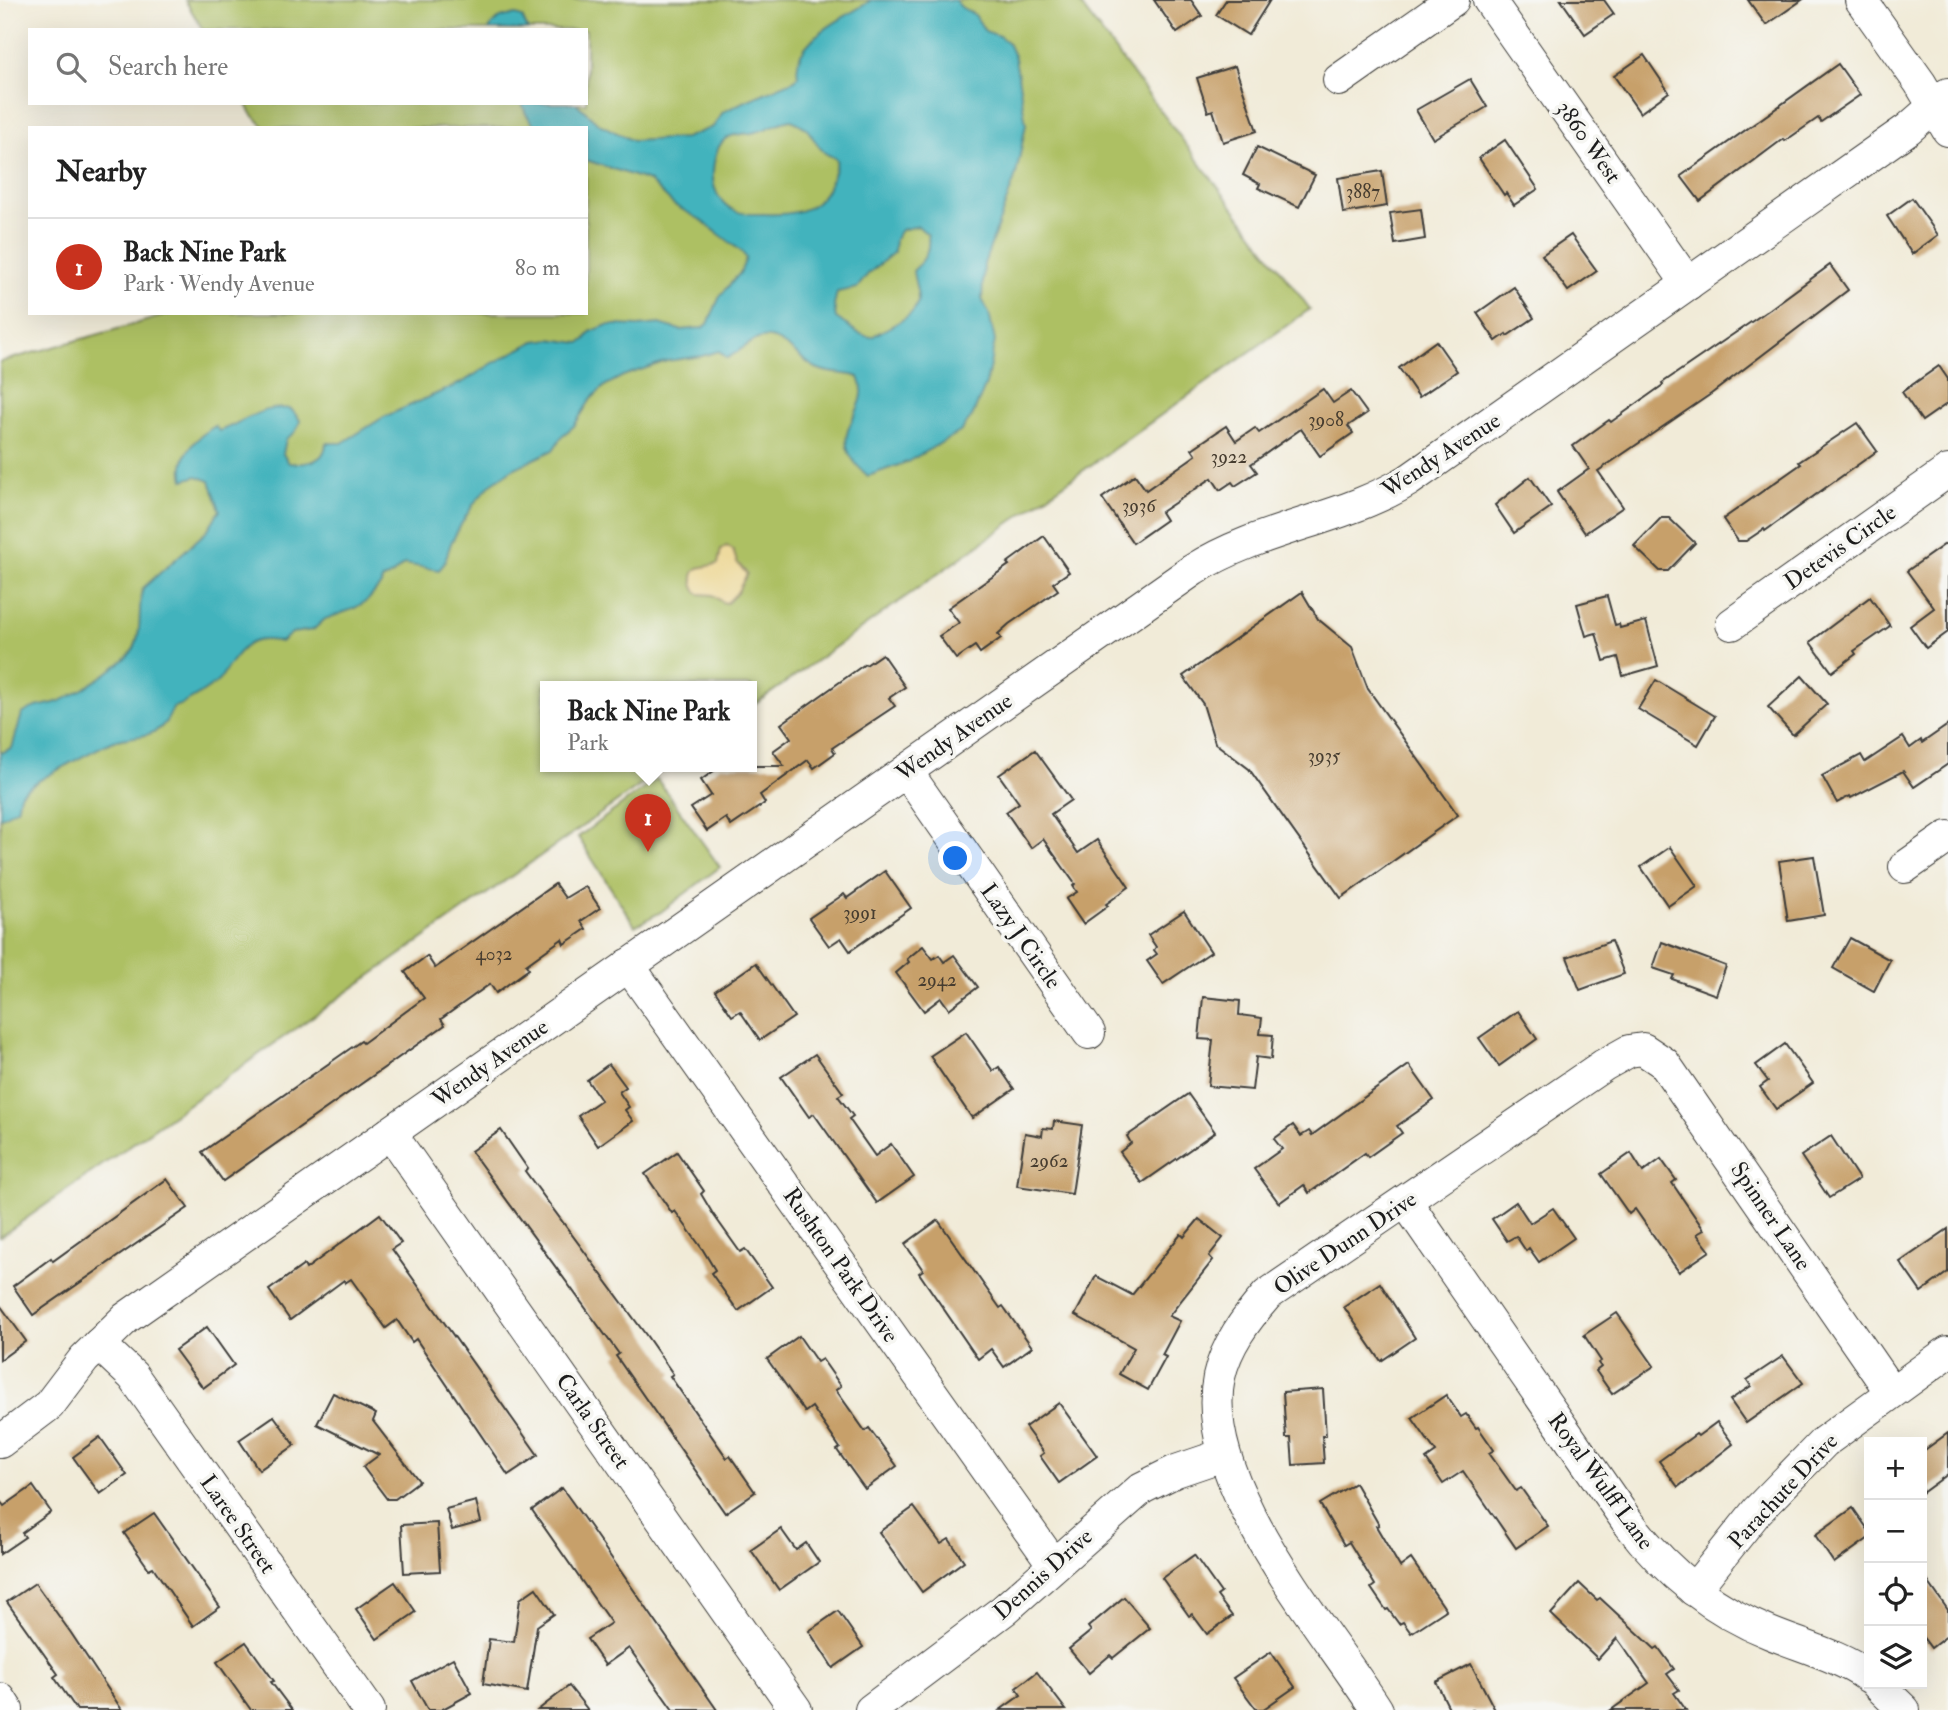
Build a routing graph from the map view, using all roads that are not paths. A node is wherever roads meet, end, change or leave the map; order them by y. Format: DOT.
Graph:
graph roads {
  1 [pos="1453,0"];
  2 [pos="1489,0"];
  3 [pos="1861,0"];
  4 [pos="1339,80"];
  5 [pos="1943,111"];
  6 [pos="1688,284"];
  7 [pos="1948,471"];
  8 [pos="1732,624"];
  9 [pos="906,771"];
  10 [pos="1948,836"];
  11 [pos="1905,867"];
  12 [pos="628,965"];
  13 [pos="1089,1033"];
  14 [pos="1643,1049"];
  15 [pos="390,1133"];
  16 [pos="1406,1202"];
  17 [pos="99,1344"];
  18 [pos="1948,1352"];
  19 [pos="1891,1392"];
  20 [pos="0,1443"];
  21 [pos="1223,1455"];
  22 [pos="1054,1565"];
  23 [pos="1694,1590"];
  24 [pos="1864,1674"];
  25 [pos="1882,1689"];
  26 [pos="0,1699"];
  27 [pos="7,1710"];
  28 [pos="369,1710"];
  29 [pos="796,1710"];
  30 [pos="871,1710"];
  31 [pos="1377,1710"];
  32 [pos="1904,1710"];
  1 -- 4 [label="street"];
  2 -- 6 [label="street, 3860 West"];
  3 -- 5 [label="street"];
  5 -- 6 [label="street, Wendy Avenue"];
  6 -- 9 [label="street, Wendy Avenue"];
  7 -- 8 [label="street, Detevis Circle"];
  9 -- 12 [label="street, Wendy Avenue"];
  9 -- 13 [label="street, Lazy J Circle"];
  10 -- 11 [label="street"];
  12 -- 15 [label="street, Wendy Avenue"];
  12 -- 22 [label="street, Rushton Park Drive"];
  14 -- 16 [label="street, Olive Dunn Drive"];
  14 -- 19 [label="street, Spinner Lane"];
  15 -- 17 [label="street, Wendy Avenue"];
  15 -- 29 [label="street, Carla Street"];
  16 -- 21 [label="street, Olive Dunn Drive"];
  16 -- 23 [label="street, Royal Wulff Lane"];
  17 -- 20 [label="street, Wendy Avenue"];
  17 -- 28 [label="street, Laree Street"];
  18 -- 19 [label="street, Parachute Drive"];
  19 -- 23 [label="street, Parachute Drive"];
  21 -- 22 [label="street, Dennis Drive"];
  21 -- 31 [label="street, Olive Dunn Drive"];
  22 -- 30 [label="street, Dennis Drive"];
  23 -- 24 [label="street, Royal Wulff Lane"];
  25 -- 32 [label="street"];
  26 -- 27 [label="street"];
}
